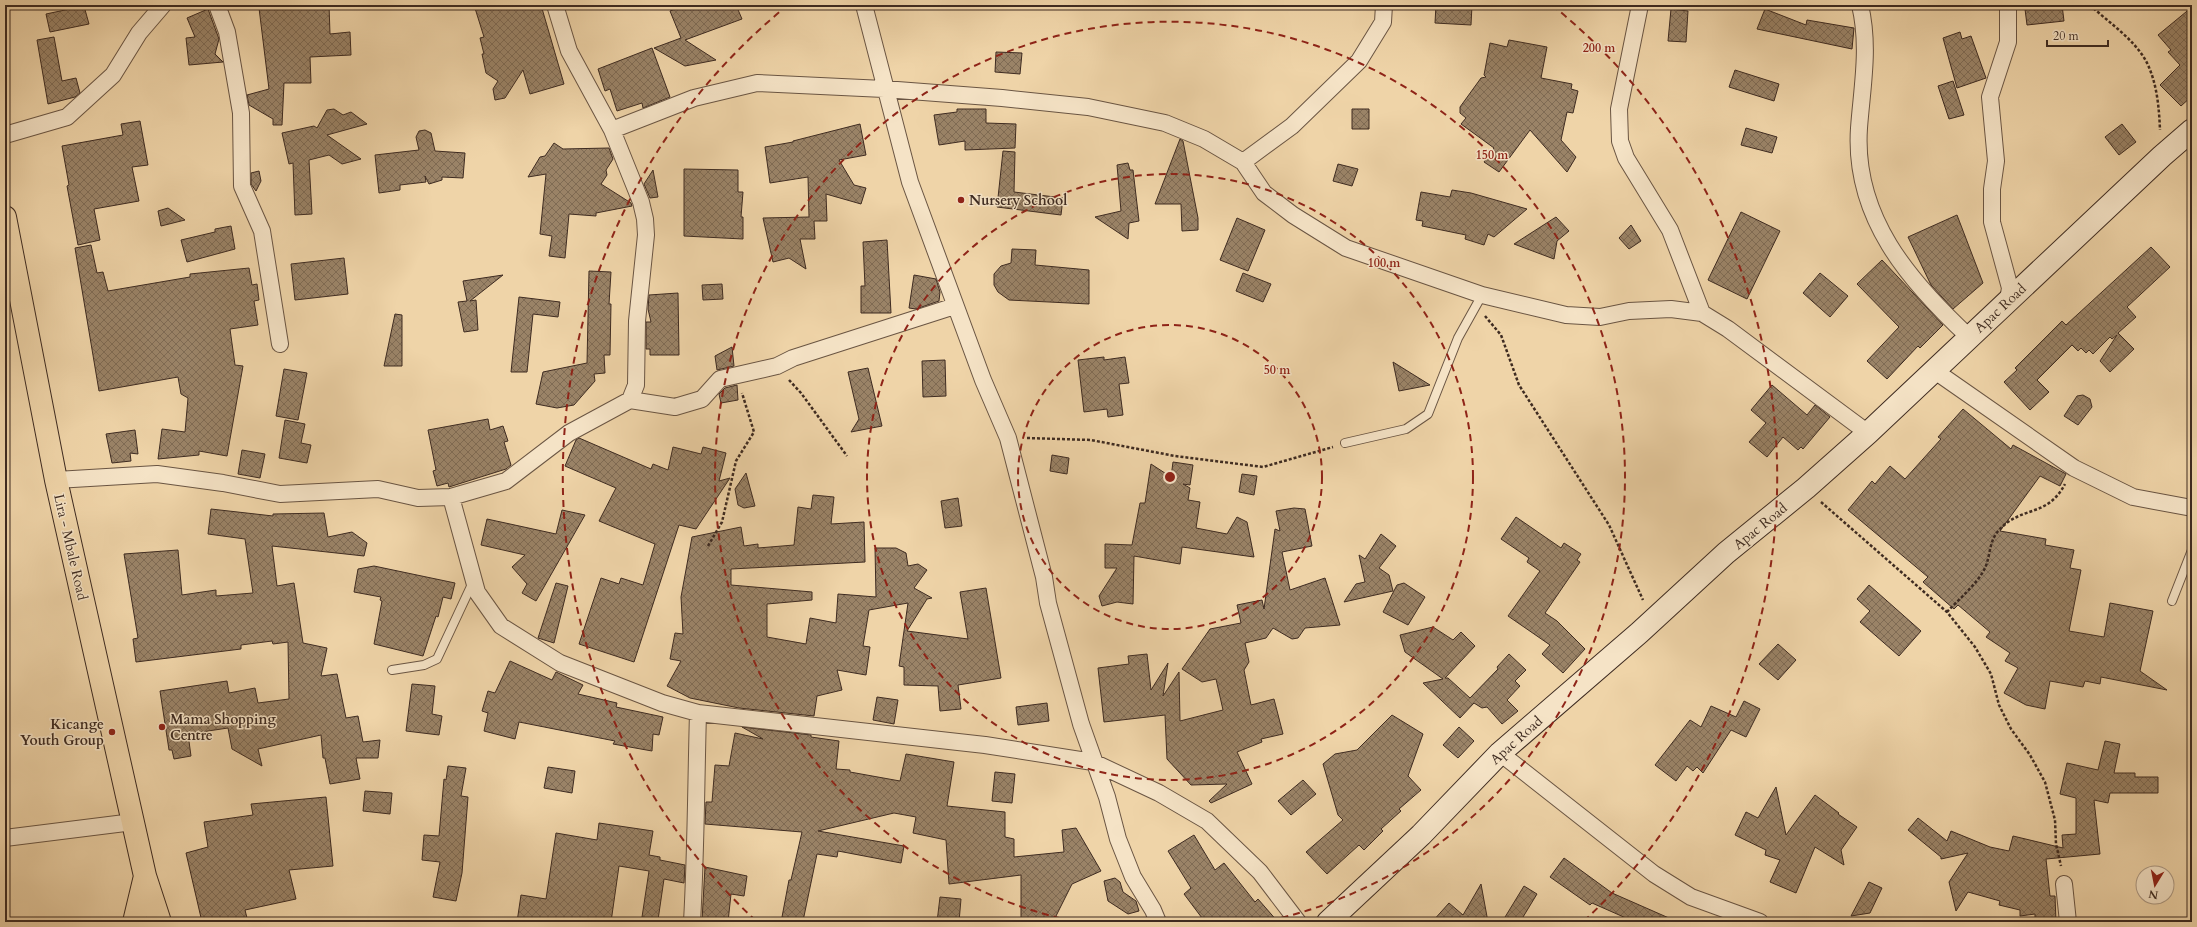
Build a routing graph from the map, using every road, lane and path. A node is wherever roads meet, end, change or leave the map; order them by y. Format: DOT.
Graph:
graph roads {
  1 [pos="163,5"];
  2 [pos="217,5"];
  3 [pos="555,5"];
  4 [pos="864,5"];
  5 [pos="1384,5"];
  6 [pos="1640,5"];
  7 [pos="1860,5"];
  8 [pos="2008,5"];
  9 [pos="2090,5"];
  10 [pos="884,89"];
  11 [pos="612,130"];
  12 [pos="2192,130"];
  13 [pos="5,135"];
  14 [pos="2162,156"];
  15 [pos="1243,162"];
  16 [pos="5,217"];
  17 [pos="1479,300"];
  18 [pos="2008,300"];
  19 [pos="955,306"];
  20 [pos="1702,313"];
  21 [pos="1969,337"];
  22 [pos="280,344"];
  23 [pos="777,366"];
  24 [pos="1935,371"];
  25 [pos="737,376"];
  26 [pos="630,400"];
  27 [pos="1868,433"];
  28 [pos="1008,438"];
  29 [pos="1345,443"];
  30 [pos="846,456"];
  31 [pos="2074,468"];
  32 [pos="56,480"];
  33 [pos="1806,488"];
  34 [pos="452,497"];
  35 [pos="2192,508"];
  36 [pos="708,546"];
  37 [pos="2192,550"];
  38 [pos="474,580"];
  39 [pos="2172,601"];
  40 [pos="1947,612"];
  41 [pos="1652,621"];
  42 [pos="392,670"];
  43 [pos="698,713"];
  44 [pos="1500,753"];
  45 [pos="1093,762"];
  46 [pos="133,822"];
  47 [pos="5,838"];
  48 [pos="145,876"];
  49 [pos="2064,884"];
  50 [pos="134,922"];
  51 [pos="160,922"];
  52 [pos="692,922"];
  53 [pos="1158,922"];
  54 [pos="1298,922"];
  55 [pos="1328,922"];
  56 [pos="1760,922"];
  57 [pos="2068,922"];
  1 -- 13 [label="street"];
  2 -- 22 [label="street"];
  3 -- 11 [label="street"];
  4 -- 10 [label="street"];
  5 -- 15 [label="street"];
  6 -- 20 [label="street"];
  7 -- 21 [label="street"];
  8 -- 18 [label="street"];
  9 -- 14 [label="path"];
  10 -- 11 [label="street"];
  10 -- 15 [label="street"];
  10 -- 19 [label="street"];
  11 -- 26 [label="street"];
  12 -- 14 [label="main road, Apac Road"];
  14 -- 18 [label="main road, Apac Road"];
  15 -- 17 [label="street"];
  16 -- 32 [label="main road, Lira - Mbale Road"];
  17 -- 20 [label="street"];
  17 -- 29 [label="lane"];
  17 -- 41 [label="path"];
  18 -- 21 [label="main road, Apac Road"];
  19 -- 23 [label="street"];
  19 -- 28 [label="street"];
  20 -- 27 [label="street"];
  21 -- 24 [label="main road, Apac Road"];
  23 -- 25 [label="street"];
  23 -- 30 [label="path"];
  24 -- 27 [label="main road, Apac Road"];
  24 -- 31 [label="street"];
  25 -- 26 [label="street"];
  25 -- 36 [label="path"];
  26 -- 34 [label="street"];
  27 -- 33 [label="main road, Apac Road"];
  28 -- 29 [label="path"];
  28 -- 45 [label="street"];
  31 -- 35 [label="street"];
  31 -- 40 [label="path"];
  32 -- 34 [label="street"];
  32 -- 46 [label="main road, Lira - Mbale Road"];
  33 -- 40 [label="path"];
  33 -- 41 [label="main road, Apac Road"];
  34 -- 38 [label="street"];
  37 -- 39 [label="lane"];
  38 -- 42 [label="lane"];
  38 -- 43 [label="street"];
  40 -- 49 [label="path"];
  41 -- 44 [label="main road, Apac Road"];
  43 -- 45 [label="street"];
  43 -- 52 [label="street"];
  44 -- 55 [label="main road, Apac Road"];
  44 -- 56 [label="street"];
  45 -- 53 [label="street"];
  45 -- 54 [label="street"];
  46 -- 47 [label="street"];
  46 -- 48 [label="main road, Lira - Mbale Road"];
  48 -- 50 [label="main road"];
  48 -- 51 [label="main road, Lira - Mbale Road"];
  49 -- 57 [label="street"];
}
